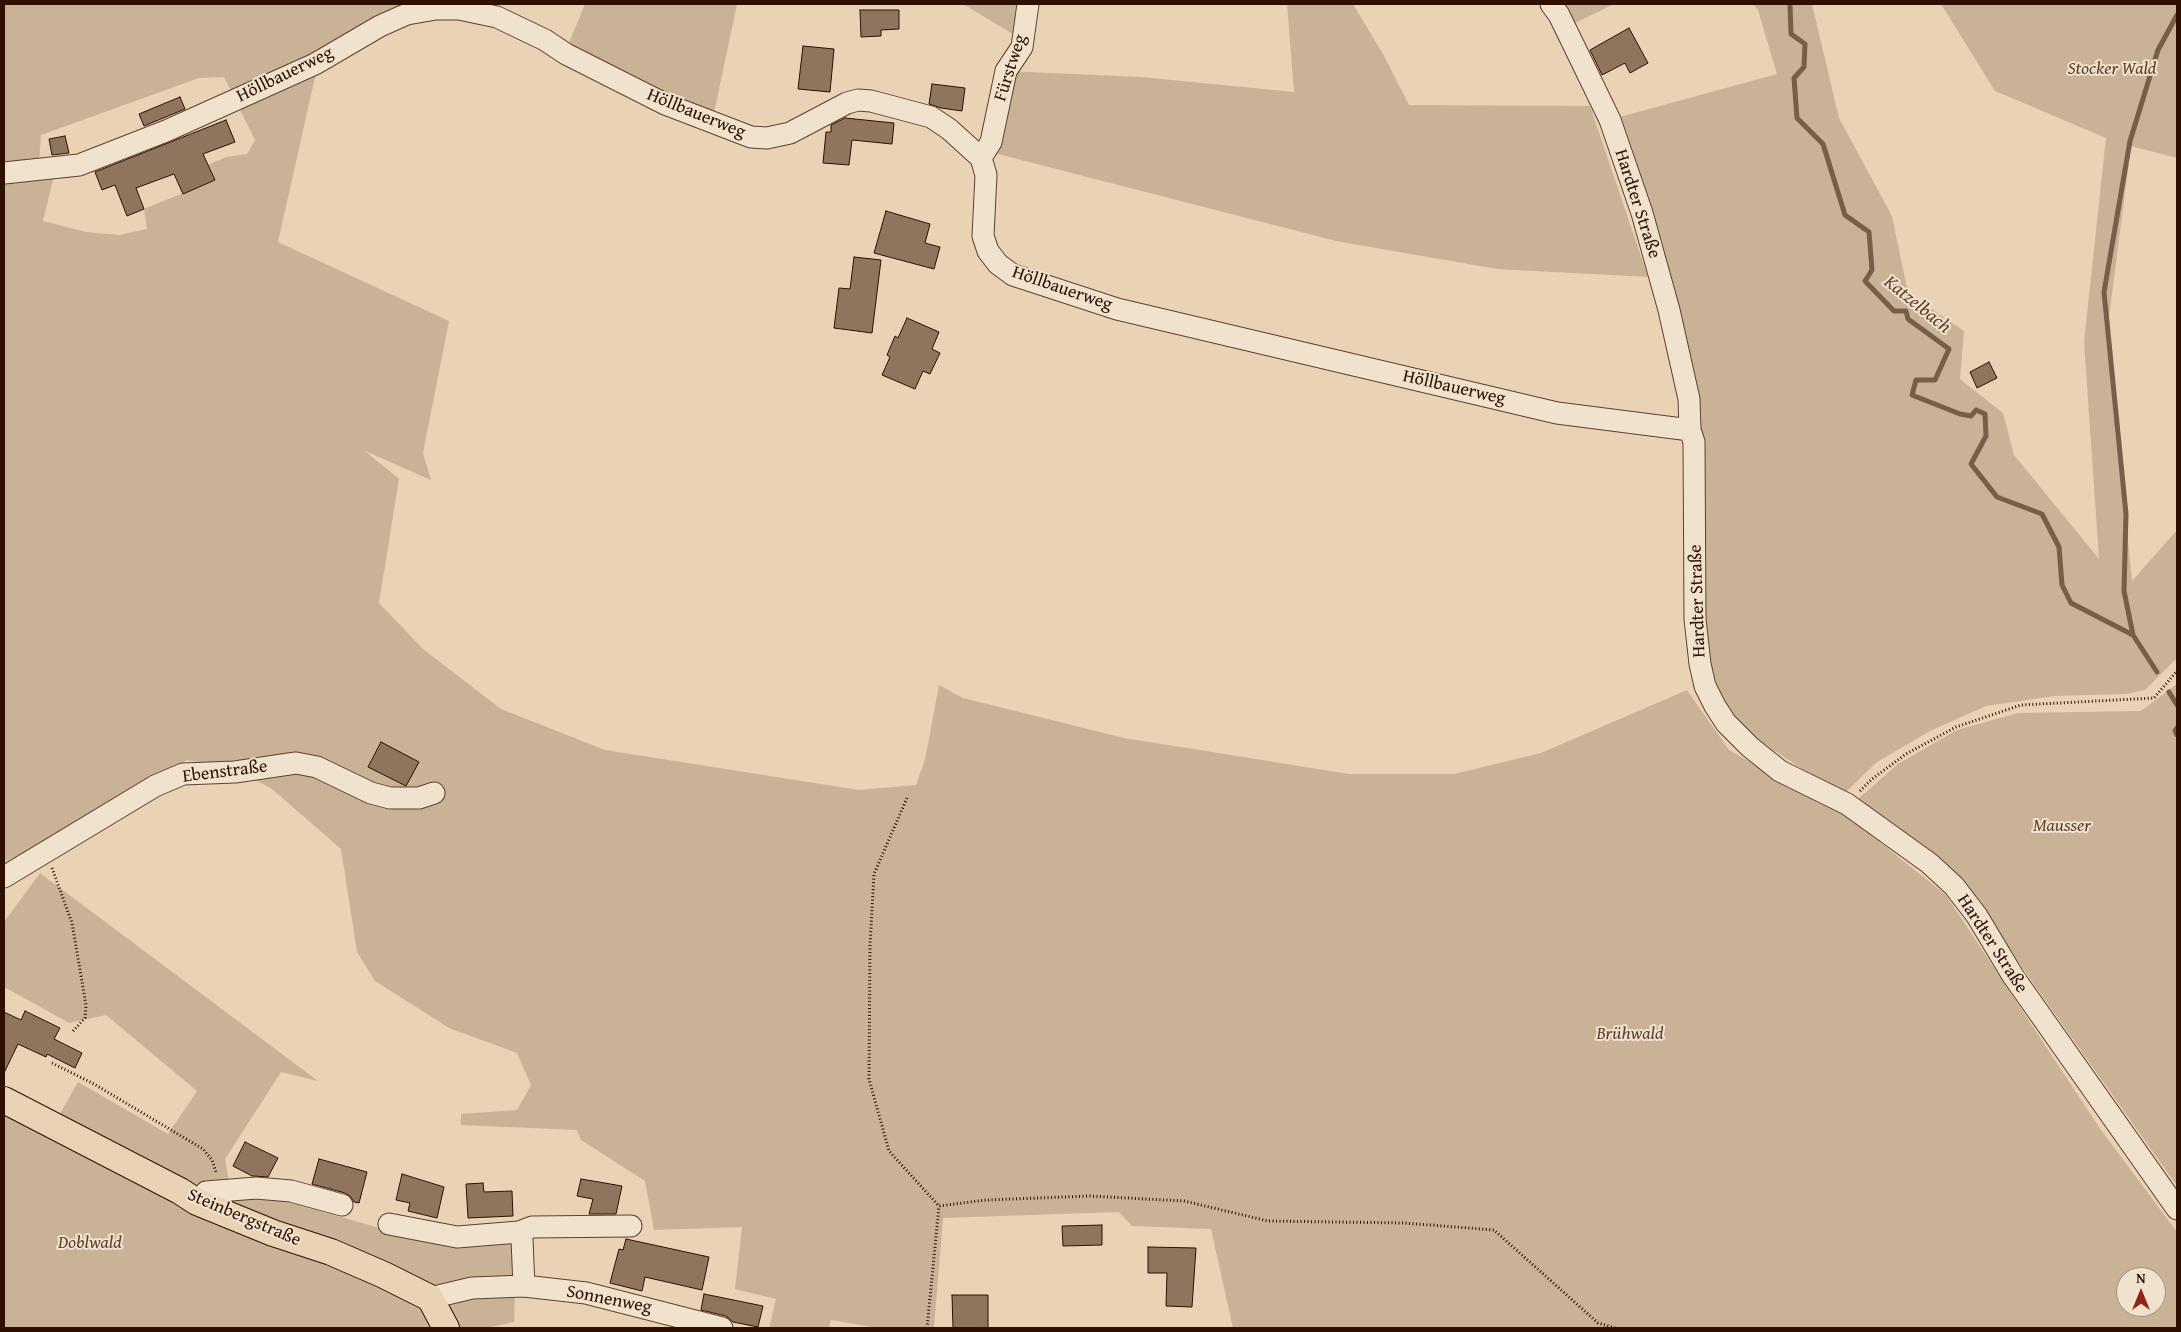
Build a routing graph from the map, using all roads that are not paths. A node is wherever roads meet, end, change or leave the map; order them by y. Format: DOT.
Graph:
graph roads {
  1 [pos="1028,4"];
  2 [pos="1551,4"];
  3 [pos="980,158"];
  4 [pos="4,173"];
  5 [pos="1690,430"];
  6 [pos="434,793"];
  7 [pos="4,877"];
  8 [pos="4,1100"];
  9 [pos="207,1196"];
  10 [pos="342,1205"];
  11 [pos="2177,1209"];
  12 [pos="389,1224"];
  13 [pos="631,1226"];
  14 [pos="519,1232"];
  15 [pos="524,1286"];
  16 [pos="430,1298"];
  17 [pos="446,1328"];
  18 [pos="722,1328"];
  1 -- 3 [label="street, Fürstweg"];
  2 -- 5 [label="street, Hardter Straße"];
  3 -- 4 [label="street, Höllbauerweg"];
  3 -- 5 [label="street, Höllbauerweg"];
  5 -- 11 [label="street, Hardter Straße"];
  6 -- 7 [label="street, Ebenstraße"];
  8 -- 9 [label="main road, Steinbergstraße"];
  9 -- 10 [label="street"];
  9 -- 16 [label="main road, Steinbergstraße"];
  12 -- 14 [label="street"];
  13 -- 14 [label="street"];
  14 -- 15 [label="street"];
  15 -- 16 [label="street, Sonnenweg"];
  15 -- 18 [label="street, Sonnenweg"];
  16 -- 17 [label="main road"];
}
